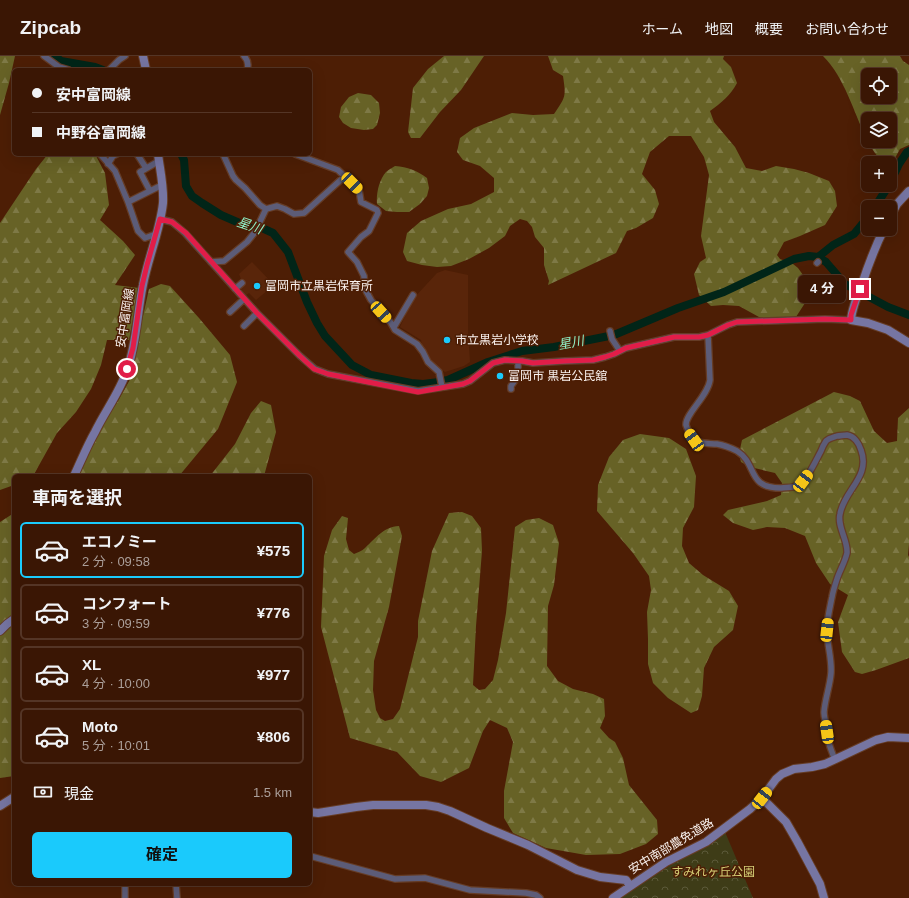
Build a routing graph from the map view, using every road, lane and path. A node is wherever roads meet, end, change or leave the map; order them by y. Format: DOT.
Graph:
graph roads {
  1 [pos="44,56"];
  2 [pos="143,56"];
  3 [pos="244,56"];
  4 [pos="123,57"];
  5 [pos="62,68"];
  6 [pos="110,68"];
  7 [pos="146,68"];
  8 [pos="248,68"];
  9 [pos="102,156"];
  10 [pos="113,156"];
  11 [pos="138,156"];
  12 [pos="224,156"];
  13 [pos="300,156"];
  14 [pos="158,157"];
  15 [pos="108,164"];
  16 [pos="146,168"];
  17 [pos="345,176"];
  18 [pos="162,185"];
  19 [pos="150,191"];
  20 [pos="909,191"];
  21 [pos="128,202"];
  22 [pos="897,204"];
  23 [pos="266,209"];
  24 [pos="160,219"];
  25 [pos="156,234"];
  26 [pos="881,236"];
  27 [pos="211,262"];
  28 [pos="242,283"];
  29 [pos="235,289"];
  30 [pos="413,295"];
  31 [pos="244,299"];
  32 [pos="230,312"];
  33 [pos="257,314"];
  34 [pos="851,320"];
  35 [pos="244,326"];
  36 [pos="394,327"];
  37 [pos="610,331"];
  38 [pos="708,335"];
  39 [pos="909,344"];
  40 [pos="620,351"];
  41 [pos="518,360"];
  42 [pos="442,386"];
  43 [pos="511,389"];
  44 [pos="75,474"];
  45 [pos="12,620"];
  46 [pos="0,631"];
  47 [pos="909,738"];
  48 [pos="835,760"];
  49 [pos="12,798"];
  50 [pos="762,798"];
  51 [pos="0,806"];
  52 [pos="312,812"];
  53 [pos="312,857"];
  54 [pos="125,886"];
  55 [pos="176,886"];
  56 [pos="630,886"];
  57 [pos="125,898"];
  58 [pos="177,898"];
  59 [pos="540,898"];
  60 [pos="613,898"];
  61 [pos="824,898"];
  1 -- 5 [label="street"];
  2 -- 7 [label="street"];
  3 -- 8 [label="street"];
  4 -- 6 [label="street"];
  9 -- 15 [label="street"];
  10 -- 15 [label="street"];
  11 -- 16 [label="street"];
  12 -- 23 [label="street"];
  13 -- 17 [label="street"];
  14 -- 16 [label="street"];
  14 -- 18 [label="street, 安中富岡線"];
  15 -- 21 [label="street"];
  16 -- 19 [label="street"];
  17 -- 23 [label="street"];
  17 -- 36 [label="street"];
  18 -- 19 [label="street"];
  18 -- 24 [label="street, 安中富岡線"];
  19 -- 21 [label="street"];
  20 -- 22 [label="street"];
  21 -- 25 [label="street"];
  23 -- 27 [label="street"];
  24 -- 25 [label="street, 安中富岡線"];
  24 -- 27 [label="street"];
  25 -- 44 [label="street, 安中富岡線"];
  26 -- 34 [label="street"];
  27 -- 29 [label="street"];
  28 -- 29 [label="street"];
  29 -- 31 [label="street"];
  30 -- 36 [label="street"];
  31 -- 32 [label="street"];
  31 -- 33 [label="street"];
  33 -- 35 [label="street"];
  33 -- 42 [label="street"];
  34 -- 38 [label="street"];
  34 -- 39 [label="street"];
  36 -- 42 [label="street"];
  37 -- 40 [label="street"];
  38 -- 40 [label="street"];
  38 -- 48 [label="street"];
  40 -- 41 [label="street"];
  41 -- 42 [label="street"];
  41 -- 43 [label="street"];
  45 -- 46 [label="street"];
  47 -- 48 [label="street, 安中南部農免道路"];
  48 -- 50 [label="street, 安中南部農免道路"];
  49 -- 51 [label="street"];
  50 -- 56 [label="street, 安中南部農免道路"];
  50 -- 61 [label="street"];
  52 -- 56 [label="street"];
  53 -- 59 [label="street"];
  54 -- 57 [label="street"];
  55 -- 58 [label="street"];
  56 -- 60 [label="street, 安中南部農免道路"];
}
